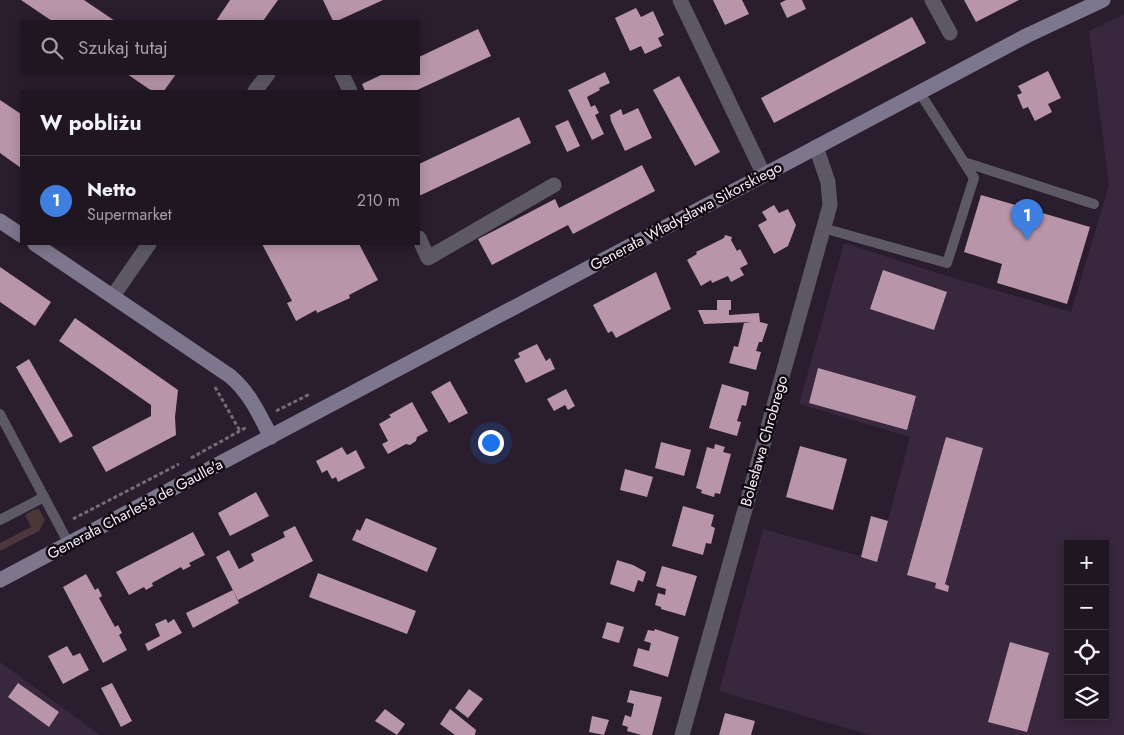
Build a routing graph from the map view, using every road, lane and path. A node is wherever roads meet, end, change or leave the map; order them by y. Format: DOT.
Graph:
graph roads {
  1 [pos="680,0"];
  2 [pos="932,0"];
  3 [pos="1103,0"];
  4 [pos="950,33"];
  5 [pos="267,75"];
  6 [pos="342,75"];
  7 [pos="256,90"];
  8 [pos="350,90"];
  9 [pos="920,93"];
  10 [pos="816,147"];
  11 [pos="964,162"];
  12 [pos="764,175"];
  13 [pos="554,185"];
  14 [pos="1094,204"];
  15 [pos="0,220"];
  16 [pos="823,228"];
  17 [pos="20,234"];
  18 [pos="420,240"];
  19 [pos="36,245"];
  20 [pos="149,245"];
  21 [pos="113,296"];
  22 [pos="212,384"];
  23 [pos="0,414"];
  24 [pos="250,425"];
  25 [pos="240,431"];
  26 [pos="271,437"];
  27 [pos="44,497"];
  28 [pos="73,518"];
  29 [pos="0,520"];
  30 [pos="69,544"];
  31 [pos="0,580"];
  32 [pos="682,735"];
  1 -- 12 [label="street"];
  2 -- 4 [label="street"];
  3 -- 9 [label="main road, Generała Władysława Sikorskiego"];
  5 -- 7 [label="street"];
  6 -- 8 [label="street"];
  9 -- 10 [label="main road, Generała Władysława Sikorskiego"];
  9 -- 11 [label="lane"];
  10 -- 12 [label="main road, Generała Władysława Sikorskiego"];
  10 -- 16 [label="street, Bolesława Chrobrego"];
  11 -- 14 [label="lane"];
  11 -- 16 [label="lane"];
  12 -- 26 [label="main road, Generała Władysława Sikorskiego"];
  13 -- 18 [label="street"];
  15 -- 17 [label="main road"];
  16 -- 32 [label="street, Bolesława Chrobrego"];
  19 -- 21 [label="main road"];
  20 -- 21 [label="street"];
  21 -- 26 [label="main road"];
  22 -- 25 [label="path"];
  23 -- 27 [label="lane"];
  24 -- 25 [label="path"];
  25 -- 28 [label="path"];
  26 -- 30 [label="main road, Generała Charles'a de Gaulle'a"];
  27 -- 29 [label="lane"];
  27 -- 30 [label="lane"];
  30 -- 31 [label="main road, Generała Charles'a de Gaulle'a"];
}
